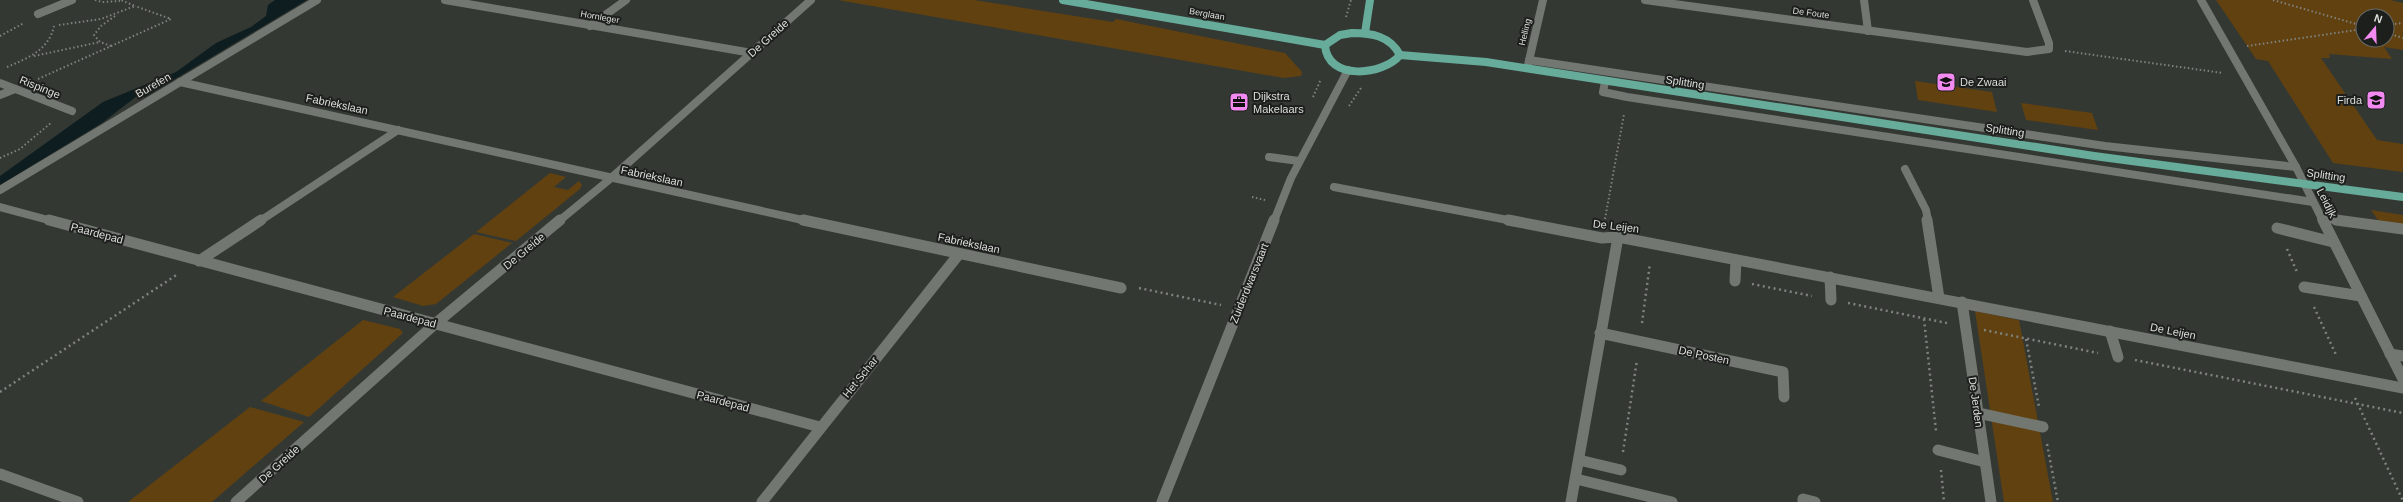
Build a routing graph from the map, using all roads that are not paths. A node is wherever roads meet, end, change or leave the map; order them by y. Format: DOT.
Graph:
graph roads {
  1 [pos="72,0"];
  2 [pos="317,0"];
  3 [pos="445,0"];
  4 [pos="626,0"];
  5 [pos="811,0"];
  6 [pos="1063,0"];
  7 [pos="1370,0"];
  8 [pos="1543,0"];
  9 [pos="1645,0"];
  10 [pos="1864,0"];
  11 [pos="2034,0"];
  12 [pos="2201,0"];
  13 [pos="1705,4"];
  14 [pos="38,14"];
  15 [pos="590,26"];
  16 [pos="1868,31"];
  17 [pos="1365,33"];
  18 [pos="1324,45"];
  19 [pos="752,53"];
  20 [pos="1400,55"];
  21 [pos="1528,64"];
  22 [pos="1348,70"];
  23 [pos="180,82"];
  24 [pos="1605,82"];
  25 [pos="0,83"];
  26 [pos="16,89"];
  27 [pos="0,95"];
  28 [pos="72,111"];
  29 [pos="398,130"];
  30 [pos="1270,157"];
  31 [pos="1299,161"];
  32 [pos="2296,167"];
  33 [pos="1905,169"];
  34 [pos="610,179"];
  35 [pos="2304,184"];
  36 [pos="1334,187"];
  37 [pos="0,190"];
  38 [pos="2403,197"];
  39 [pos="2313,202"];
  40 [pos="0,207"];
  41 [pos="2321,218"];
  42 [pos="2277,228"];
  43 [pos="2403,230"];
  44 [pos="1618,237"];
  45 [pos="2333,242"];
  46 [pos="959,254"];
  47 [pos="1736,260"];
  48 [pos="199,261"];
  49 [pos="1830,277"];
  50 [pos="1735,280"];
  51 [pos="2304,286"];
  52 [pos="1121,288"];
  53 [pos="2361,296"];
  54 [pos="1939,298"];
  55 [pos="1831,300"];
  56 [pos="1962,302"];
  57 [pos="435,324"];
  58 [pos="2110,331"];
  59 [pos="1600,333"];
  60 [pos="2390,354"];
  61 [pos="2403,356"];
  62 [pos="2118,357"];
  63 [pos="2403,379"];
  64 [pos="2403,388"];
  65 [pos="1784,397"];
  66 [pos="1978,413"];
  67 [pos="820,427"];
  68 [pos="2043,427"];
  69 [pos="1938,450"];
  70 [pos="1579,460"];
  71 [pos="1985,462"];
  72 [pos="1621,470"];
  73 [pos="0,474"];
  74 [pos="1576,479"];
  75 [pos="78,502"];
  76 [pos="236,502"];
  77 [pos="762,502"];
  78 [pos="1162,502"];
  79 [pos="1572,502"];
  80 [pos="1672,502"];
  81 [pos="1803,502"];
  82 [pos="1815,502"];
  83 [pos="1991,502"];
  1 -- 14 [label="street"];
  2 -- 23 [label="street, Burefen"];
  3 -- 15 [label="street, Hornleger"];
  4 -- 15 [label="street"];
  5 -- 19 [label="street, De Greide"];
  6 -- 18 [label="main road, Berglaan"];
  7 -- 17 [label="main road"];
  8 -- 21 [label="street, Helling"];
  9 -- 13 [label="street"];
  10 -- 16 [label="street"];
  11 -- 16 [label="street"];
  12 -- 32 [label="street, Leidijk"];
  13 -- 16 [label="street, De Foute"];
  15 -- 19 [label="street, Hornleger"];
  17 -- 18 [label="main road"];
  17 -- 20 [label="main road"];
  18 -- 22 [label="main road"];
  19 -- 34 [label="street, De Greide"];
  20 -- 21 [label="main road, Splitting"];
  20 -- 22 [label="main road"];
  21 -- 24 [label="main road, Splitting"];
  21 -- 32 [label="street, Splitting"];
  22 -- 31 [label="street, Zuiderdwarsvaart"];
  23 -- 29 [label="street, Fabriekslaan"];
  23 -- 37 [label="street, Burefen"];
  24 -- 35 [label="main road, Splitting"];
  24 -- 39 [label="street"];
  25 -- 26 [label="street, Rispinge"];
  26 -- 27 [label="street"];
  26 -- 28 [label="street, Rispinge"];
  29 -- 34 [label="street, Fabriekslaan"];
  29 -- 48 [label="street"];
  30 -- 31 [label="street"];
  31 -- 78 [label="street, Zuiderdwarsvaart"];
  32 -- 35 [label="street, Leidijk"];
  33 -- 54 [label="street"];
  34 -- 46 [label="street, Fabriekslaan"];
  34 -- 57 [label="street, De Greide"];
  35 -- 38 [label="main road, Splitting"];
  35 -- 39 [label="street, Leidijk"];
  36 -- 44 [label="street, De Leijen"];
  39 -- 41 [label="street, Leidijk"];
  40 -- 48 [label="street, Paardepad"];
  41 -- 43 [label="street"];
  41 -- 45 [label="street, Leidijk"];
  42 -- 45 [label="street"];
  44 -- 47 [label="street, De Leijen"];
  44 -- 59 [label="street"];
  45 -- 53 [label="street, Leidijk"];
  46 -- 52 [label="street, Fabriekslaan"];
  46 -- 67 [label="street, Het Schar"];
  47 -- 49 [label="street, De Leijen"];
  47 -- 50 [label="street"];
  48 -- 57 [label="street, Paardepad"];
  49 -- 54 [label="street, De Leijen"];
  49 -- 55 [label="street"];
  51 -- 53 [label="street"];
  53 -- 60 [label="street, Leidijk"];
  54 -- 56 [label="street, De Leijen"];
  56 -- 58 [label="street, De Leijen"];
  56 -- 66 [label="street, De Jerden"];
  57 -- 67 [label="street, Paardepad"];
  57 -- 76 [label="street, De Greide"];
  58 -- 62 [label="street"];
  58 -- 64 [label="street, De Leijen"];
  59 -- 65 [label="street, De Posten"];
  59 -- 70 [label="street"];
  60 -- 61 [label="street"];
  60 -- 63 [label="street, Leidijk"];
  66 -- 68 [label="street"];
  66 -- 71 [label="street, De Jerden"];
  67 -- 77 [label="street, Het Schar"];
  69 -- 71 [label="street"];
  70 -- 72 [label="street"];
  70 -- 74 [label="street"];
  71 -- 83 [label="street, De Jerden"];
  73 -- 75 [label="street"];
  74 -- 79 [label="street"];
  74 -- 80 [label="street"];
  81 -- 82 [label="street"];
}
